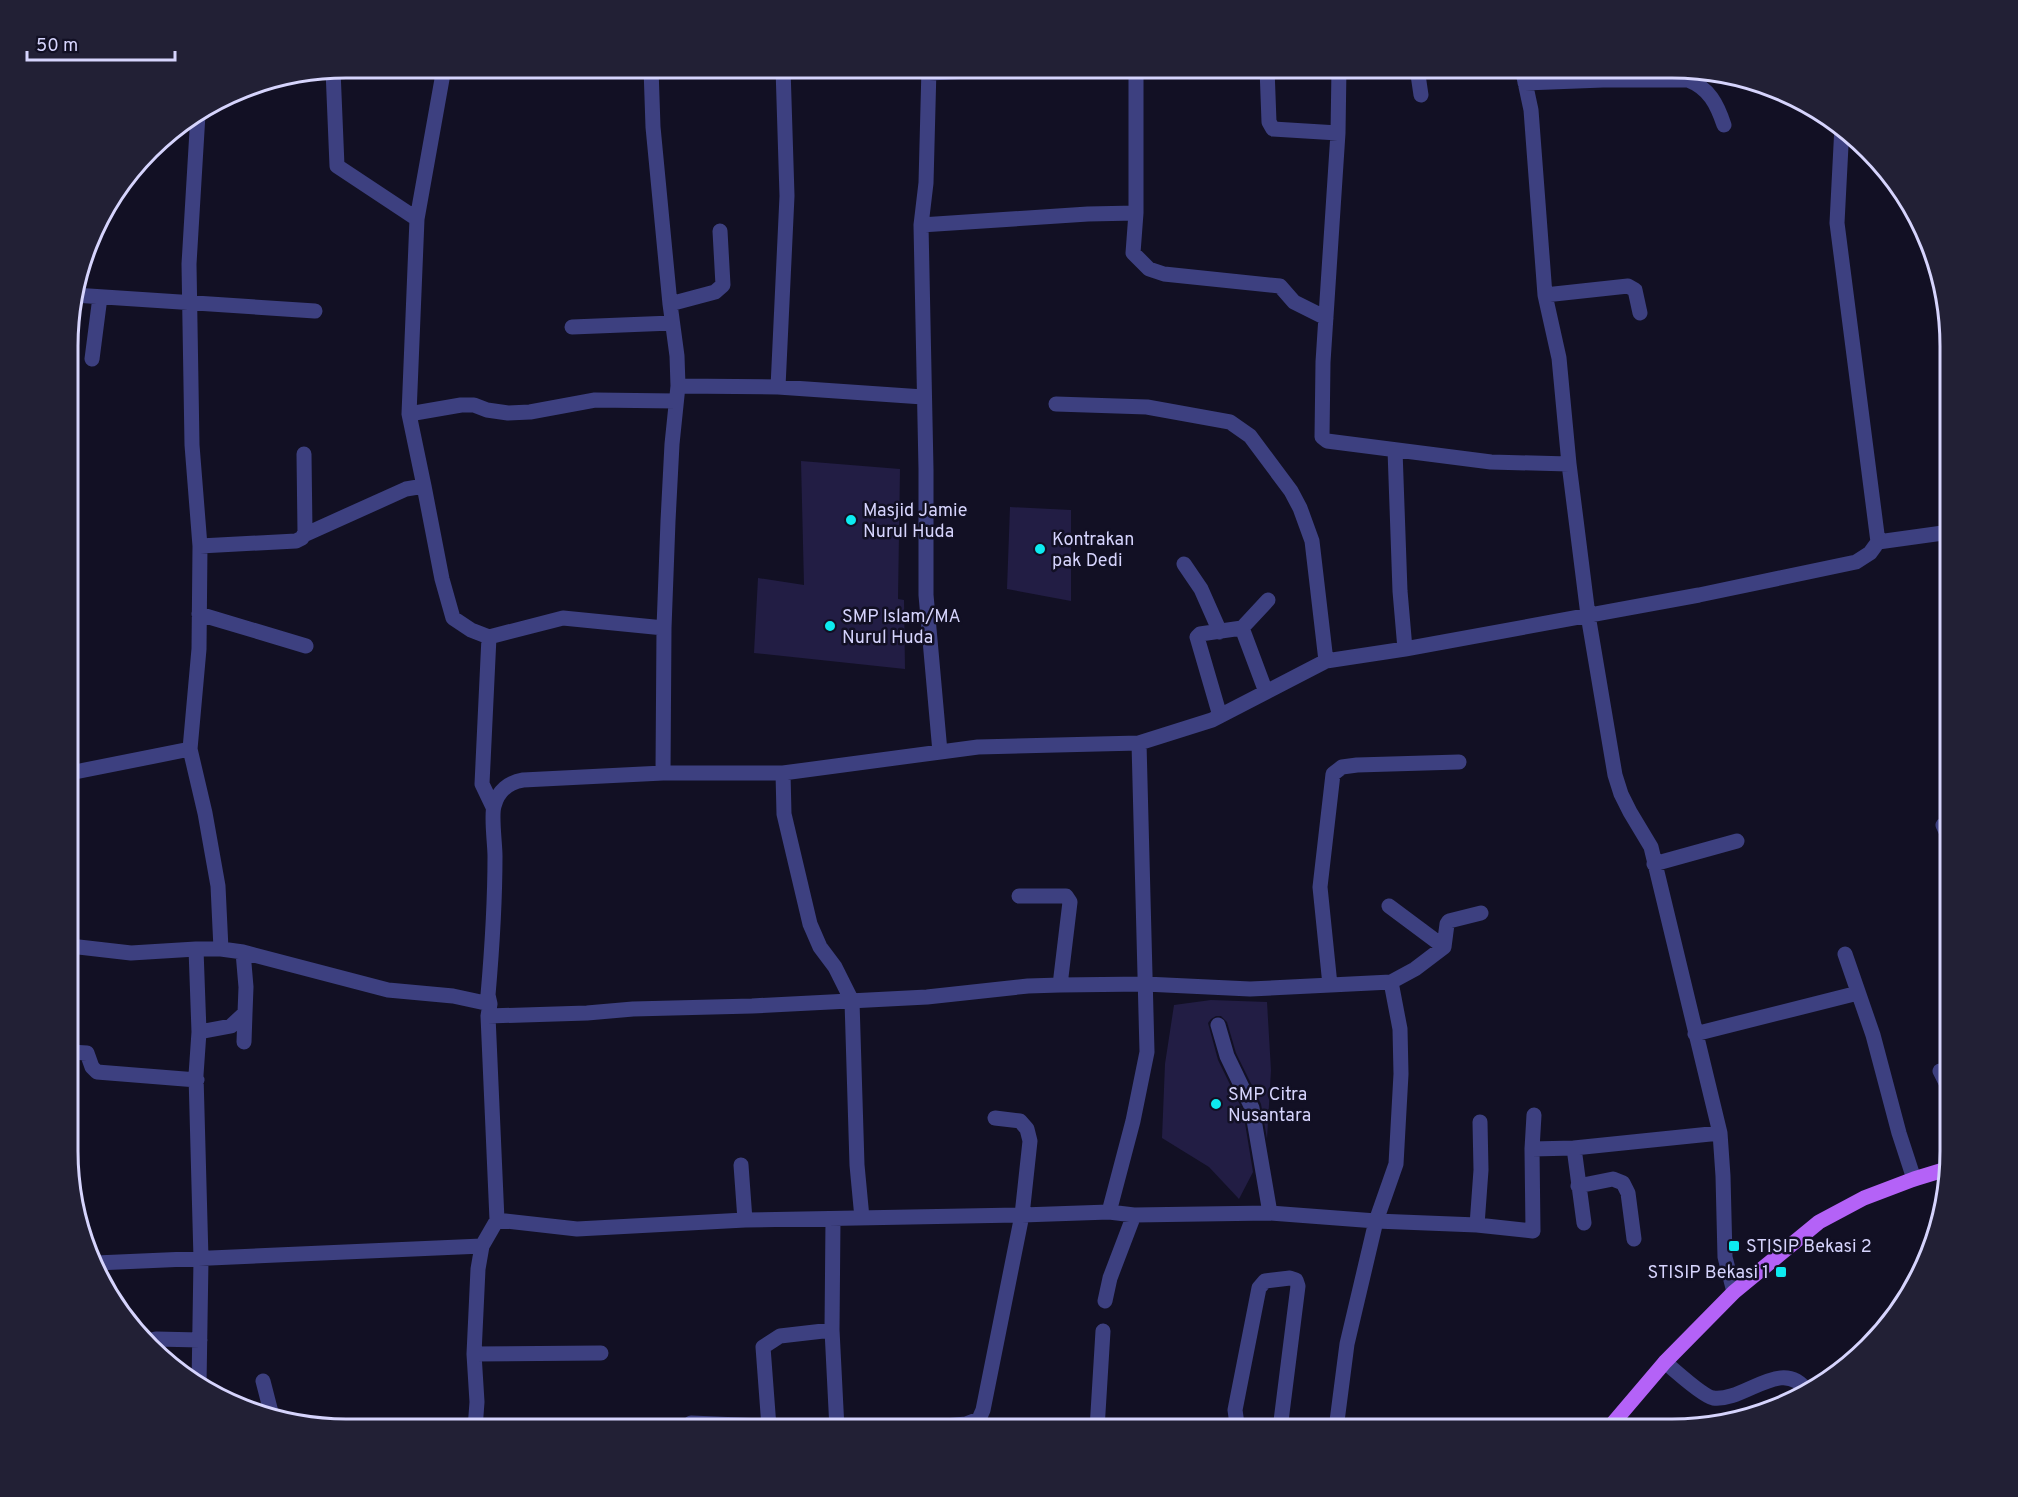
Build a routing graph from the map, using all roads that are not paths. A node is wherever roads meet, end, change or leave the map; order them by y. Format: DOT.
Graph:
graph roads {
  1 [pos="442,78"];
  2 [pos="651,78"];
  3 [pos="783,78"];
  4 [pos="929,78"];
  5 [pos="1136,78"];
  6 [pos="1267,78"];
  7 [pos="1339,78"];
  8 [pos="1418,78"];
  9 [pos="1524,78"];
  10 [pos="1564,78"];
  11 [pos="333,79"];
  12 [pos="1691,79"];
  13 [pos="1701,80"];
  14 [pos="1421,95"];
  15 [pos="197,123"];
  16 [pos="1724,125"];
  17 [pos="1338,134"];
  18 [pos="1841,138"];
  19 [pos="1136,213"];
  20 [pos="417,219"];
  21 [pos="921,225"];
  22 [pos="720,231"];
  23 [pos="1545,295"];
  24 [pos="83,296"];
  25 [pos="100,297"];
  26 [pos="189,302"];
  27 [pos="670,304"];
  28 [pos="315,311"];
  29 [pos="1640,313"];
  30 [pos="1326,318"];
  31 [pos="672,323"];
  32 [pos="572,327"];
  33 [pos="92,359"];
  34 [pos="778,387"];
  35 [pos="677,393"];
  36 [pos="923,398"];
  37 [pos="1056,404"];
  38 [pos="409,414"];
  39 [pos="1395,450"];
  40 [pos="304,454"];
  41 [pos="1569,464"];
  42 [pos="424,486"];
  43 [pos="1940,533"];
  44 [pos="304,535"];
  45 [pos="1878,542"];
  46 [pos="200,546"];
  47 [pos="1184,564"];
  48 [pos="1268,600"];
  49 [pos="199,614"];
  50 [pos="1588,615"];
  51 [pos="664,628"];
  52 [pos="1242,628"];
  53 [pos="1220,632"];
  54 [pos="489,637"];
  55 [pos="306,646"];
  56 [pos="1405,649"];
  57 [pos="1326,661"];
  58 [pos="1266,692"];
  59 [pos="1220,716"];
  60 [pos="1139,743"];
  61 [pos="190,749"];
  62 [pos="940,752"];
  63 [pos="1459,762"];
  64 [pos="78,771"];
  65 [pos="663,773"];
  66 [pos="783,773"];
  67 [pos="493,807"];
  68 [pos="1737,842"];
  69 [pos="1654,864"];
  70 [pos="1019,896"];
  71 [pos="1389,906"];
  72 [pos="1481,913"];
  73 [pos="78,947"];
  74 [pos="1443,947"];
  75 [pos="196,949"];
  76 [pos="221,949"];
  77 [pos="243,952"];
  78 [pos="1845,954"];
  79 [pos="1391,982"];
  80 [pos="1145,984"];
  81 [pos="1060,985"];
  82 [pos="1330,985"];
  83 [pos="1858,993"];
  84 [pos="852,1001"];
  85 [pos="489,1010"];
  86 [pos="245,1013"];
  87 [pos="1218,1025"];
  88 [pos="199,1032"];
  89 [pos="1695,1034"];
  90 [pos="244,1042"];
  91 [pos="78,1052"];
  92 [pos="197,1080"];
  93 [pos="1534,1115"];
  94 [pos="995,1118"];
  95 [pos="1480,1122"];
  96 [pos="1720,1133"];
  97 [pos="1574,1148"];
  98 [pos="1532,1149"];
  99 [pos="741,1165"];
  100 [pos="1939,1171"];
  101 [pos="1914,1179"];
  102 [pos="1578,1186"];
  103 [pos="1109,1212"];
  104 [pos="1270,1213"];
  105 [pos="1022,1215"];
  106 [pos="1134,1215"];
  107 [pos="862,1218"];
  108 [pos="833,1219"];
  109 [pos="497,1220"];
  110 [pos="745,1220"];
  111 [pos="1376,1221"];
  112 [pos="1584,1223"];
  113 [pos="1477,1225"];
  114 [pos="1634,1239"];
  115 [pos="482,1246"];
  116 [pos="201,1258"];
  117 [pos="103,1263"];
  118 [pos="1734,1292"];
  119 [pos="1105,1301"];
  120 [pos="832,1330"];
  121 [pos="1103,1331"];
  122 [pos="156,1339"];
  123 [pos="200,1340"];
  124 [pos="601,1353"];
  125 [pos="474,1354"];
  126 [pos="1665,1362"];
  127 [pos="199,1375"];
  128 [pos="263,1381"];
  129 [pos="1801,1386"];
  130 [pos="270,1408"];
  131 [pos="476,1419"];
  132 [pos="768,1419"];
  133 [pos="836,1419"];
  134 [pos="979,1419"];
  135 [pos="1098,1419"];
  136 [pos="1236,1419"];
  137 [pos="1281,1419"];
  138 [pos="1337,1419"];
  139 [pos="1617,1419"];
  1 -- 20 [label="street"];
  2 -- 27 [label="street"];
  3 -- 34 [label="street"];
  4 -- 21 [label="street"];
  5 -- 19 [label="street"];
  6 -- 17 [label="street"];
  7 -- 17 [label="street"];
  8 -- 14 [label="street"];
  9 -- 23 [label="street"];
  10 -- 12 [label="street"];
  11 -- 20 [label="street"];
  13 -- 16 [label="street"];
  15 -- 26 [label="street"];
  17 -- 30 [label="street"];
  18 -- 45 [label="street"];
  19 -- 21 [label="street"];
  19 -- 30 [label="street"];
  20 -- 38 [label="street"];
  21 -- 36 [label="street"];
  22 -- 27 [label="street"];
  23 -- 29 [label="street"];
  23 -- 41 [label="street"];
  24 -- 25 [label="street"];
  25 -- 26 [label="street"];
  25 -- 33 [label="street"];
  26 -- 28 [label="street"];
  26 -- 46 [label="street"];
  27 -- 31 [label="street"];
  30 -- 39 [label="street"];
  31 -- 32 [label="street"];
  31 -- 35 [label="street"];
  34 -- 35 [label="street"];
  34 -- 36 [label="street"];
  35 -- 38 [label="street"];
  35 -- 51 [label="street"];
  36 -- 62 [label="street"];
  37 -- 57 [label="street"];
  38 -- 42 [label="street"];
  39 -- 41 [label="street"];
  39 -- 56 [label="street"];
  40 -- 44 [label="street"];
  41 -- 50 [label="street"];
  42 -- 44 [label="street"];
  42 -- 54 [label="street"];
  43 -- 45 [label="street"];
  44 -- 46 [label="street"];
  45 -- 50 [label="street"];
  46 -- 49 [label="street"];
  47 -- 53 [label="street"];
  48 -- 52 [label="street"];
  49 -- 55 [label="street"];
  49 -- 61 [label="street"];
  50 -- 56 [label="street"];
  50 -- 69 [label="street"];
  51 -- 54 [label="street"];
  51 -- 65 [label="street"];
  52 -- 53 [label="street"];
  52 -- 58 [label="street"];
  53 -- 59 [label="street"];
  54 -- 67 [label="street"];
  56 -- 57 [label="street"];
  57 -- 58 [label="street"];
  58 -- 59 [label="street"];
  59 -- 60 [label="street"];
  60 -- 62 [label="street"];
  60 -- 80 [label="street"];
  61 -- 64 [label="street"];
  61 -- 76 [label="street"];
  62 -- 66 [label="street"];
  63 -- 82 [label="street"];
  65 -- 66 [label="street"];
  65 -- 67 [label="street"];
  66 -- 84 [label="street"];
  67 -- 85 [label="street"];
  68 -- 69 [label="street"];
  69 -- 89 [label="street"];
  70 -- 81 [label="street"];
  71 -- 74 [label="street"];
  72 -- 74 [label="street"];
  73 -- 75 [label="street"];
  74 -- 79 [label="street"];
  75 -- 76 [label="street"];
  75 -- 88 [label="street"];
  76 -- 77 [label="street"];
  77 -- 85 [label="street"];
  77 -- 86 [label="street"];
  78 -- 83 [label="street"];
  79 -- 82 [label="street"];
  79 -- 111 [label="street"];
  80 -- 81 [label="street"];
  80 -- 82 [label="street"];
  80 -- 103 [label="street"];
  81 -- 84 [label="street"];
  83 -- 89 [label="street"];
  83 -- 101 [label="street"];
  84 -- 85 [label="street"];
  84 -- 107 [label="street"];
  85 -- 109 [label="street"];
  86 -- 88 [label="street"];
  86 -- 90 [label="street"];
  87 -- 104 [label="street"];
  88 -- 92 [label="street"];
  89 -- 96 [label="street"];
  91 -- 92 [label="street"];
  92 -- 116 [label="street"];
  93 -- 98 [label="street"];
  94 -- 105 [label="street"];
  95 -- 113 [label="street"];
  96 -- 97 [label="street"];
  96 -- 118 [label="street"];
  97 -- 98 [label="street"];
  97 -- 102 [label="street"];
  98 -- 113 [label="street"];
  99 -- 110 [label="street"];
  100 -- 101 [label="main road"];
  101 -- 118 [label="main road"];
  102 -- 112 [label="street"];
  102 -- 114 [label="street"];
  103 -- 105 [label="street"];
  103 -- 106 [label="street"];
  104 -- 106 [label="street"];
  104 -- 111 [label="street"];
  105 -- 107 [label="street"];
  105 -- 134 [label="street"];
  106 -- 119 [label="street"];
  107 -- 108 [label="street"];
  108 -- 110 [label="street"];
  108 -- 120 [label="street"];
  109 -- 110 [label="street"];
  109 -- 115 [label="street"];
  111 -- 113 [label="street"];
  111 -- 138 [label="street"];
  115 -- 116 [label="street"];
  115 -- 125 [label="street"];
  116 -- 117 [label="street"];
  116 -- 123 [label="street"];
  118 -- 126 [label="main road"];
  120 -- 132 [label="street"];
  120 -- 133 [label="street"];
  121 -- 135 [label="street"];
  122 -- 123 [label="street"];
  123 -- 127 [label="street"];
  124 -- 125 [label="street"];
  125 -- 131 [label="street"];
  126 -- 129 [label="street"];
  126 -- 139 [label="main road"];
  128 -- 130 [label="street"];
  136 -- 137 [label="street"];
}
